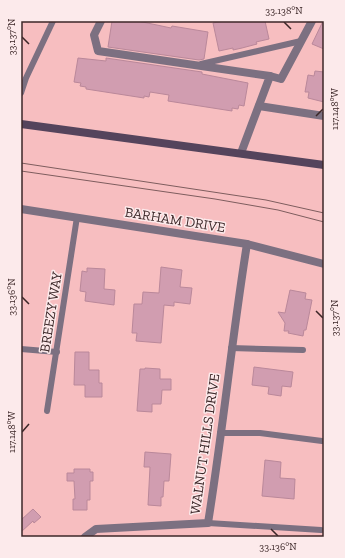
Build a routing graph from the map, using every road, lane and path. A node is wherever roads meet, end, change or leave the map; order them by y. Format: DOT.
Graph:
graph roads {
  1 [pos="53,21"];
  2 [pos="101,21"];
  3 [pos="312,21"];
  4 [pos="301,41"];
  5 [pos="197,65"];
  6 [pos="270,76"];
  7 [pos="23,77"];
  8 [pos="21,93"];
  9 [pos="259,106"];
  10 [pos="324,116"];
  11 [pos="21,124"];
  12 [pos="241,154"];
  13 [pos="324,165"];
  14 [pos="21,209"];
  15 [pos="77,217"];
  16 [pos="247,244"];
  17 [pos="324,264"];
  18 [pos="231,348"];
  19 [pos="21,349"];
  20 [pos="303,350"];
  21 [pos="57,352"];
  22 [pos="47,411"];
  23 [pos="220,433"];
  24 [pos="322,441"];
  25 [pos="208,523"];
  26 [pos="321,530"];
  27 [pos="85,537"];
  1 -- 7 [label="lane"];
  2 -- 5 [label="street"];
  3 -- 4 [label="street"];
  4 -- 5 [label="lane"];
  4 -- 6 [label="street"];
  5 -- 6 [label="street"];
  6 -- 9 [label="street"];
  7 -- 8 [label="lane"];
  9 -- 10 [label="street"];
  9 -- 12 [label="street"];
  11 -- 12 [label="main road"];
  12 -- 13 [label="main road"];
  14 -- 15 [label="street, BARHAM DRIVE"];
  15 -- 16 [label="street, BARHAM DRIVE"];
  15 -- 21 [label="lane, BREEZY WAY"];
  16 -- 17 [label="street, BARHAM DRIVE"];
  16 -- 18 [label="street, WALNUT HILLS DRIVE"];
  18 -- 20 [label="lane"];
  18 -- 23 [label="street, WALNUT HILLS DRIVE"];
  19 -- 21 [label="lane"];
  21 -- 22 [label="lane, BREEZY WAY"];
  23 -- 24 [label="lane"];
  23 -- 25 [label="street, WALNUT HILLS DRIVE"];
  25 -- 26 [label="lane"];
  25 -- 27 [label="street, WALNUT HILLS DRIVE"];
}
